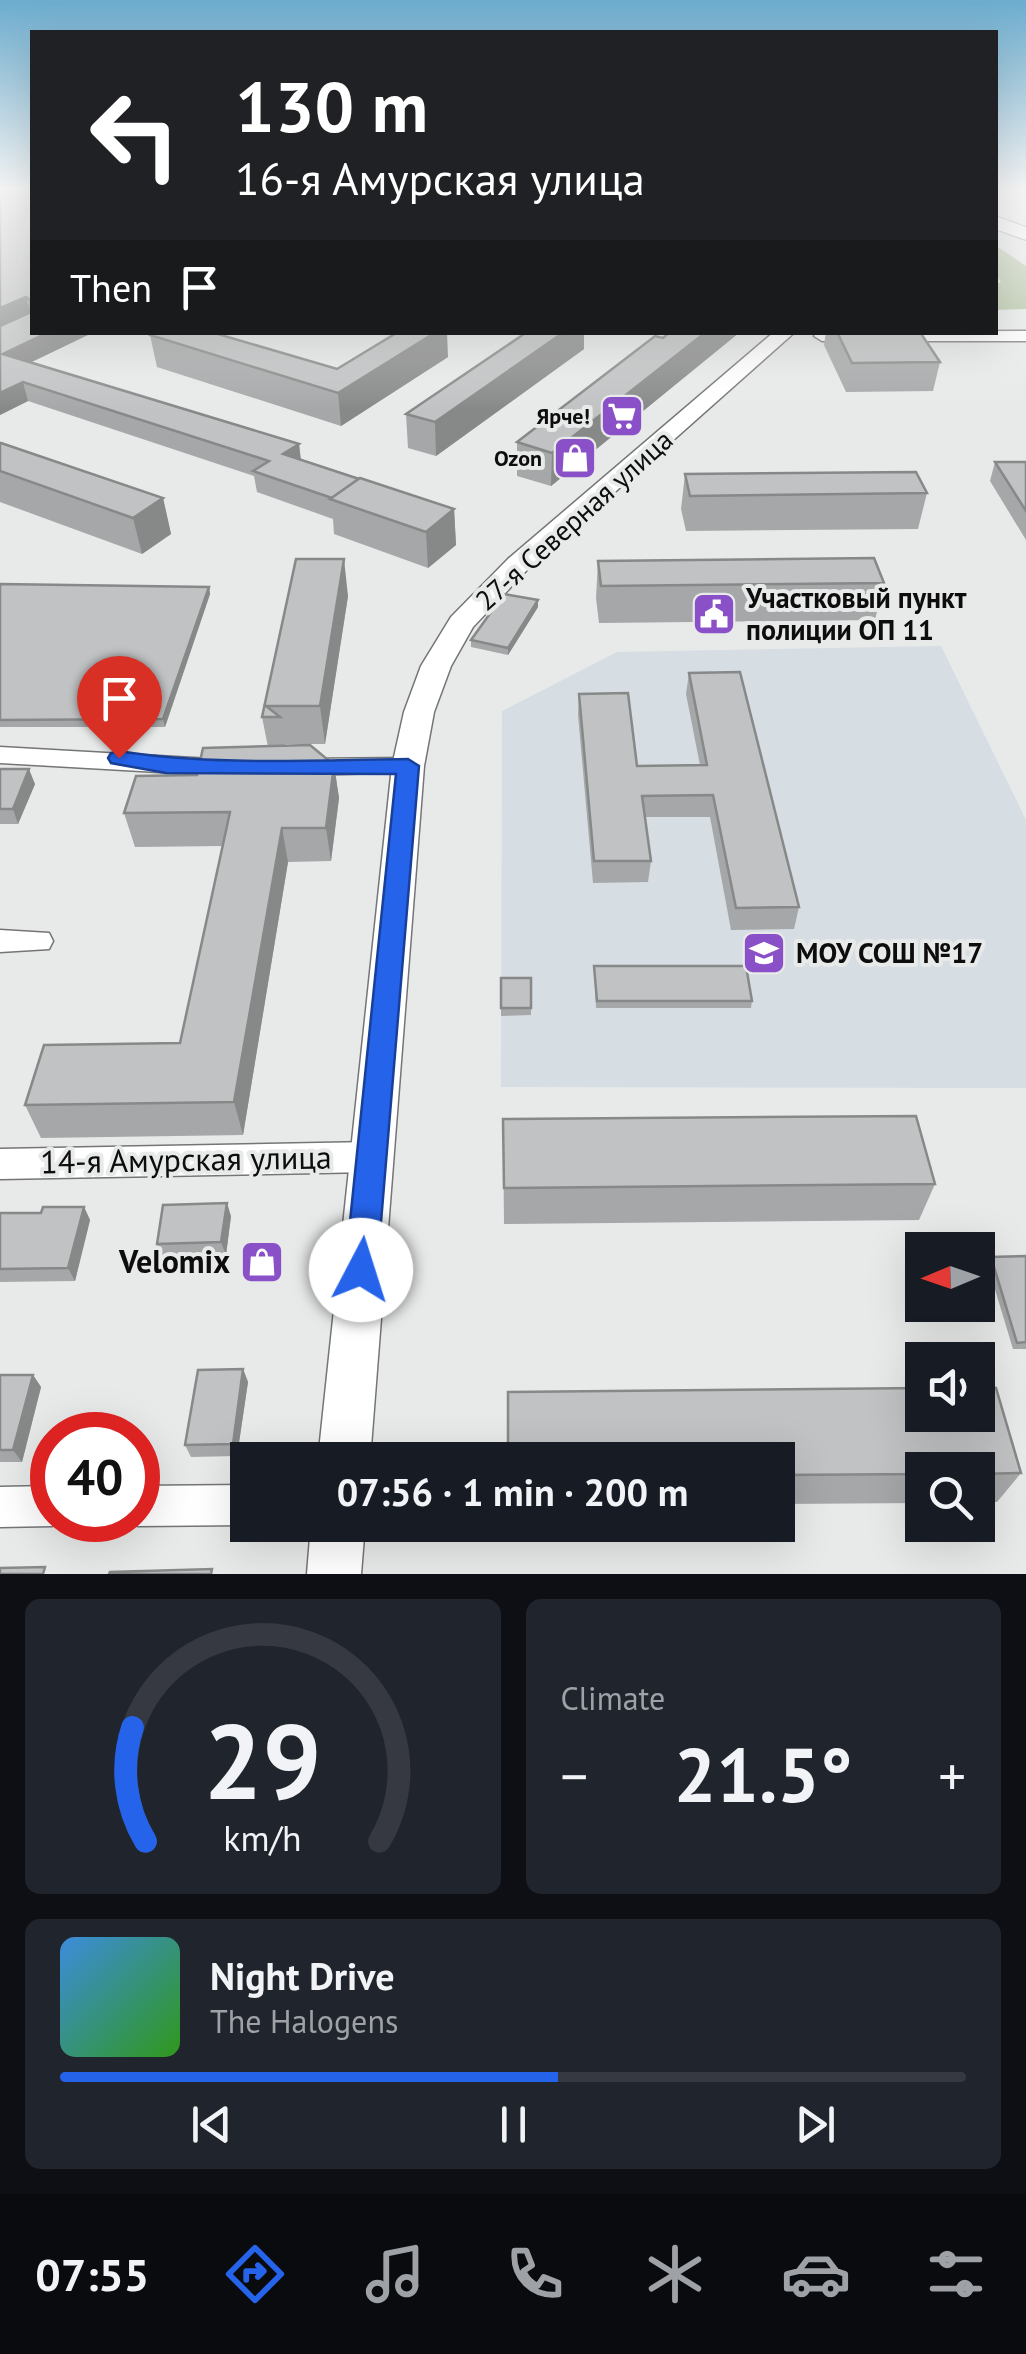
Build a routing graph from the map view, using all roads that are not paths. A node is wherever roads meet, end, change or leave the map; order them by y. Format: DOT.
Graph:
graph roads {
  1 [pos="783,335"];
  2 [pos="822,336"];
  3 [pos="1026,336"];
  4 [pos="0,755"];
  5 [pos="408,766"];
  6 [pos="39,940"];
  7 [pos="0,941"];
  8 [pos="371,1157"];
  9 [pos="0,1164"];
  10 [pos="346,1442"];
  11 [pos="230,1505"];
  12 [pos="30,1506"];
  13 [pos="160,1506"];
  14 [pos="0,1507"];
  15 [pos="337,1542"];
  16 [pos="334,1574"];
  1 -- 5 [label="street, 27-я Северная улица"];
  2 -- 3 [label="street"];
  4 -- 5 [label="street"];
  5 -- 8 [label="street, 27-я Северная улица"];
  6 -- 7 [label="street"];
  8 -- 9 [label="street, 14-я Амурская улица"];
  8 -- 10 [label="street, 27-я Северная улица"];
  11 -- 13 [label="street"];
  12 -- 14 [label="street"];
  15 -- 16 [label="street"];
}
